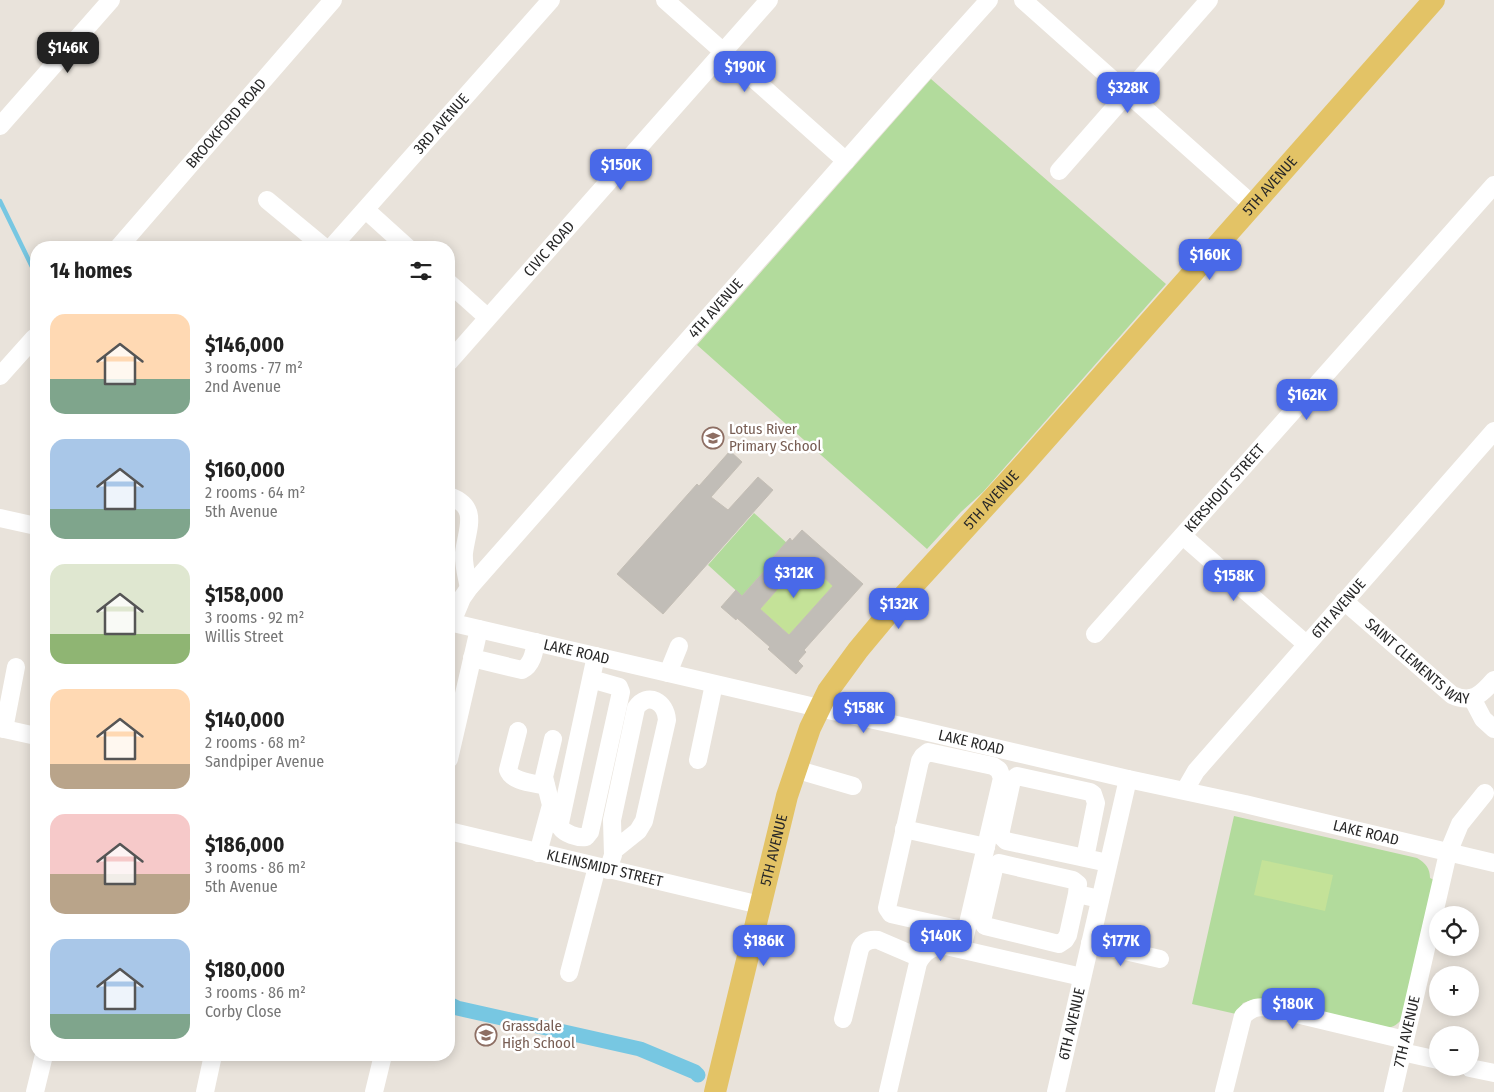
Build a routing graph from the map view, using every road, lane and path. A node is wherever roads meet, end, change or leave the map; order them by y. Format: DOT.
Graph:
graph roads {
  1 [pos="111,0"];
  2 [pos="333,0"];
  3 [pos="551,0"];
  4 [pos="665,0"];
  5 [pos="769,0"];
  6 [pos="990,0"];
  7 [pos="1023,0"];
  8 [pos="1210,0"];
  9 [pos="1434,0"];
  10 [pos="724,52"];
  11 [pos="1128,93"];
  12 [pos="0,126"];
  13 [pos="846,161"];
  14 [pos="1059,171"];
  15 [pos="1494,185"];
  16 [pos="267,200"];
  17 [pos="1253,205"];
  18 [pos="366,210"];
  19 [pos="124,241"];
  20 [pos="317,241"];
  21 [pos="337,241"];
  22 [pos="400,241"];
  23 [pos="455,289"];
  24 [pos="487,318"];
  25 [pos="30,342"];
  26 [pos="455,355"];
  27 [pos="0,376"];
  28 [pos="1494,431"];
  29 [pos="455,498"];
  30 [pos="0,518"];
  31 [pos="30,525"];
  32 [pos="1183,536"];
  33 [pos="460,592"];
  34 [pos="1344,601"];
  35 [pos="455,607"];
  36 [pos="455,623"];
  37 [pos="479,629"];
  38 [pos="1095,634"];
  39 [pos="536,642"];
  40 [pos="1306,644"];
  41 [pos="679,646"];
  42 [pos="596,656"];
  43 [pos="472,658"];
  44 [pos="16,667"];
  45 [pos="668,673"];
  46 [pos="591,679"];
  47 [pos="1494,680"];
  48 [pos="714,684"];
  49 [pos="1472,698"];
  50 [pos="819,708"];
  51 [pos="2,728"];
  52 [pos="1494,729"];
  53 [pos="518,731"];
  54 [pos="455,733"];
  55 [pos="30,735"];
  56 [pos="553,739"];
  57 [pos="698,760"];
  58 [pos="795,769"];
  59 [pos="1128,779"];
  60 [pos="546,786"];
  61 [pos="853,786"];
  62 [pos="1185,790"];
  63 [pos="1485,793"];
  64 [pos="904,829"];
  65 [pos="455,833"];
  66 [pos="986,847"];
  67 [pos="613,850"];
  68 [pos="538,853"];
  69 [pos="1448,853"];
  70 [pos="1085,858"];
  71 [pos="1108,862"];
  72 [pos="1494,863"];
  73 [pos="603,868"];
  74 [pos="1077,894"];
  75 [pos="1100,899"];
  76 [pos="760,904"];
  77 [pos="966,931"];
  78 [pos="1090,943"];
  79 [pos="962,949"];
  80 [pos="920,958"];
  81 [pos="1160,960"];
  82 [pos="569,973"];
  83 [pos="1082,978"];
  84 [pos="843,1019"];
  85 [pos="1403,1046"];
  86 [pos="1429,1056"];
  87 [pos="43,1061"];
  88 [pos="213,1061"];
  89 [pos="382,1061"];
  90 [pos="1479,1070"];
  91 [pos="1494,1073"];
  92 [pos="35,1092"];
  93 [pos="205,1092"];
  94 [pos="374,1092"];
  95 [pos="715,1092"];
  96 [pos="888,1092"];
  97 [pos="1056,1092"];
  98 [pos="1224,1092"];
  99 [pos="1392,1092"];
  1 -- 12 [label="street"];
  2 -- 19 [label="street, BROOKFORD ROAD"];
  3 -- 18 [label="street, 3RD AVENUE"];
  4 -- 10 [label="street"];
  5 -- 10 [label="street, CIVIC ROAD"];
  6 -- 13 [label="street, 4TH AVENUE"];
  7 -- 11 [label="street"];
  8 -- 11 [label="street"];
  9 -- 17 [label="main road, 5TH AVENUE"];
  10 -- 13 [label="street"];
  10 -- 24 [label="street, CIVIC ROAD"];
  11 -- 14 [label="street"];
  11 -- 17 [label="street"];
  13 -- 33 [label="street, 4TH AVENUE"];
  15 -- 32 [label="street, KERSHOUT STREET"];
  16 -- 20 [label="street"];
  17 -- 50 [label="main road, 5TH AVENUE"];
  18 -- 21 [label="street, 3RD AVENUE"];
  18 -- 22 [label="street"];
  23 -- 24 [label="street"];
  24 -- 26 [label="street, CIVIC ROAD"];
  25 -- 27 [label="street"];
  28 -- 34 [label="street, 6TH AVENUE"];
  29 -- 33 [label="street"];
  30 -- 31 [label="street"];
  32 -- 38 [label="street, KERSHOUT STREET"];
  32 -- 40 [label="street"];
  33 -- 35 [label="street, 4TH AVENUE"];
  34 -- 40 [label="street, 6TH AVENUE"];
  34 -- 49 [label="street, SAINT CLEMENTS WAY"];
  36 -- 37 [label="street, LAKE ROAD"];
  37 -- 39 [label="street, LAKE ROAD"];
  37 -- 43 [label="street"];
  39 -- 42 [label="street, LAKE ROAD"];
  39 -- 43 [label="street"];
  40 -- 62 [label="street, 6TH AVENUE"];
  41 -- 45 [label="street"];
  42 -- 45 [label="street, LAKE ROAD"];
  42 -- 46 [label="street"];
  43 -- 54 [label="street"];
  44 -- 51 [label="street"];
  45 -- 48 [label="street, LAKE ROAD"];
  46 -- 46 [label="street"];
  47 -- 49 [label="street, SAINT CLEMENTS WAY"];
  48 -- 50 [label="street, LAKE ROAD"];
  48 -- 57 [label="street"];
  49 -- 52 [label="street"];
  50 -- 58 [label="main road, 5TH AVENUE"];
  50 -- 59 [label="street, LAKE ROAD"];
  51 -- 55 [label="street"];
  53 -- 60 [label="street"];
  56 -- 60 [label="street"];
  58 -- 61 [label="street"];
  58 -- 76 [label="main road, 5TH AVENUE"];
  59 -- 62 [label="street, LAKE ROAD"];
  59 -- 71 [label="street, 6TH AVENUE"];
  60 -- 68 [label="street"];
  62 -- 69 [label="street, LAKE ROAD"];
  63 -- 69 [label="street, 7TH AVENUE"];
  64 -- 66 [label="street"];
  64 -- 66 [label="street"];
  64 -- 77 [label="street"];
  65 -- 68 [label="street, KLEINSMIDT STREET"];
  66 -- 77 [label="street"];
  67 -- 67 [label="street"];
  67 -- 73 [label="street"];
  68 -- 73 [label="street, KLEINSMIDT STREET"];
  69 -- 72 [label="street, LAKE ROAD"];
  69 -- 85 [label="street, 7TH AVENUE"];
  70 -- 70 [label="street"];
  70 -- 71 [label="street"];
  71 -- 75 [label="street, 6TH AVENUE"];
  73 -- 76 [label="street, KLEINSMIDT STREET"];
  73 -- 82 [label="street"];
  74 -- 74 [label="street"];
  74 -- 75 [label="street"];
  75 -- 78 [label="street, 6TH AVENUE"];
  76 -- 95 [label="main road, 5TH AVENUE"];
  77 -- 79 [label="street"];
  78 -- 81 [label="street"];
  78 -- 83 [label="street, 6TH AVENUE"];
  79 -- 80 [label="street"];
  79 -- 83 [label="street"];
  80 -- 84 [label="street"];
  80 -- 96 [label="street"];
  83 -- 97 [label="street, 6TH AVENUE"];
  85 -- 86 [label="street"];
  85 -- 98 [label="street"];
  85 -- 99 [label="street, 7TH AVENUE"];
  87 -- 92 [label="street"];
  88 -- 93 [label="street"];
  89 -- 94 [label="street"];
  90 -- 91 [label="street"];
}
